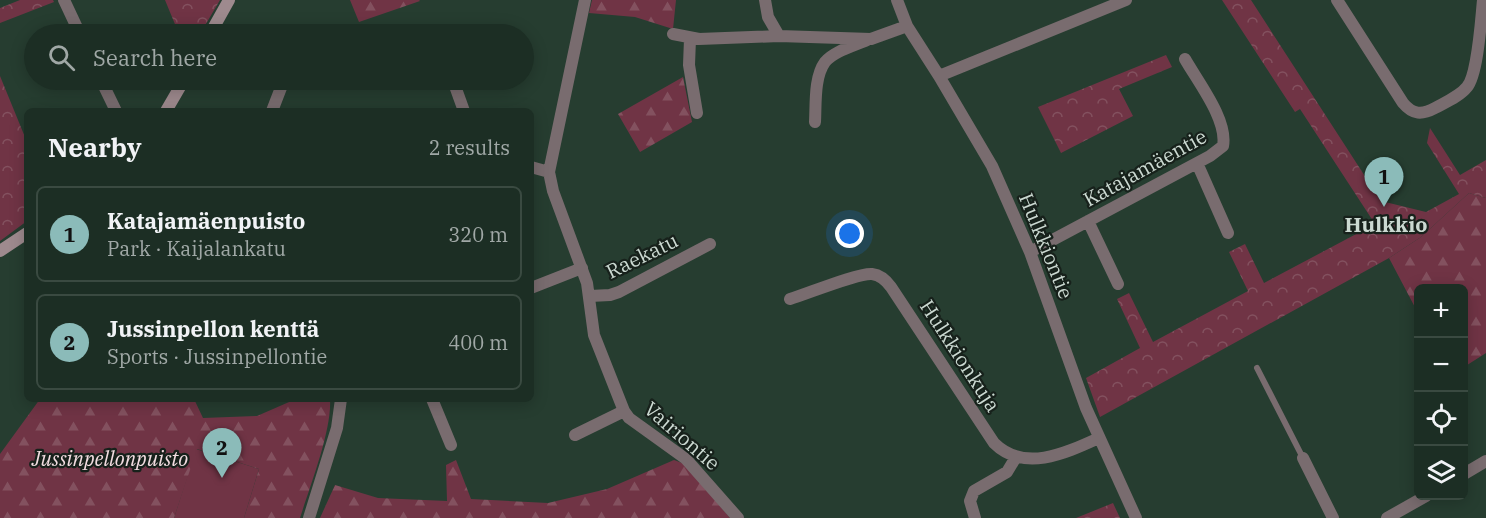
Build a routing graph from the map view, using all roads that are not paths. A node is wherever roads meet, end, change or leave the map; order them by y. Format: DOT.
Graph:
graph roads {
  1 [pos="64,0"];
  2 [pos="230,0"];
  3 [pos="585,0"];
  4 [pos="765,0"];
  5 [pos="897,0"];
  6 [pos="1126,0"];
  7 [pos="1337,0"];
  8 [pos="1483,0"];
  9 [pos="75,24"];
  10 [pos="216,24"];
  11 [pos="907,26"];
  12 [pos="673,34"];
  13 [pos="779,36"];
  14 [pos="690,39"];
  15 [pos="871,39"];
  16 [pos="1185,59"];
  17 [pos="939,76"];
  18 [pos="106,90"];
  19 [pos="178,90"];
  20 [pos="280,90"];
  21 [pos="456,90"];
  22 [pos="115,108"];
  23 [pos="168,108"];
  24 [pos="273,108"];
  25 [pos="463,108"];
  26 [pos="697,113"];
  27 [pos="814,122"];
  28 [pos="1197,163"];
  29 [pos="534,168"];
  30 [pos="549,172"];
  31 [pos="1088,221"];
  32 [pos="1228,234"];
  33 [pos="24,235"];
  34 [pos="710,244"];
  35 [pos="0,251"];
  36 [pos="1030,252"];
  37 [pos="582,268"];
  38 [pos="1118,284"];
  39 [pos="534,287"];
  40 [pos="590,296"];
  41 [pos="790,299"];
  42 [pos="1257,368"];
  43 [pos="341,402"];
  44 [pos="433,402"];
  45 [pos="624,411"];
  46 [pos="575,435"];
  47 [pos="1099,438"];
  48 [pos="450,445"];
  49 [pos="1016,457"];
  50 [pos="1303,458"];
  51 [pos="1486,461"];
  52 [pos="1468,472"];
  53 [pos="1418,500"];
  54 [pos="309,518"];
  55 [pos="738,518"];
  56 [pos="975,518"];
  57 [pos="1136,518"];
  58 [pos="1333,518"];
  59 [pos="1387,518"];
  1 -- 9 [label="street"];
  2 -- 10 [label="street"];
  3 -- 30 [label="street"];
  4 -- 13 [label="street"];
  5 -- 11 [label="street, Hulkkiontie"];
  6 -- 17 [label="street"];
  7 -- 8 [label="street"];
  11 -- 15 [label="street"];
  11 -- 17 [label="street, Hulkkiontie"];
  12 -- 14 [label="street"];
  13 -- 14 [label="street"];
  13 -- 15 [label="street"];
  14 -- 26 [label="street"];
  15 -- 27 [label="street"];
  16 -- 28 [label="street, Katajamäentie"];
  17 -- 36 [label="street, Hulkkiontie"];
  18 -- 22 [label="street"];
  19 -- 23 [label="street"];
  20 -- 24 [label="street"];
  21 -- 25 [label="street"];
  28 -- 31 [label="street, Katajamäentie"];
  28 -- 32 [label="street"];
  29 -- 30 [label="street"];
  30 -- 37 [label="street"];
  31 -- 36 [label="street, Katajamäentie"];
  31 -- 38 [label="street"];
  33 -- 35 [label="street"];
  34 -- 40 [label="street, Raekatu"];
  36 -- 47 [label="street, Hulkkiontie"];
  37 -- 39 [label="street"];
  37 -- 40 [label="street"];
  40 -- 45 [label="street"];
  41 -- 49 [label="street, Hulkkionkuja"];
  42 -- 50 [label="lane"];
  43 -- 54 [label="street"];
  44 -- 48 [label="street"];
  45 -- 46 [label="street"];
  45 -- 55 [label="street, Vairiontie"];
  47 -- 49 [label="street"];
  47 -- 57 [label="street, Hulkkiontie"];
  49 -- 56 [label="street"];
  50 -- 58 [label="street"];
  51 -- 52 [label="street"];
  53 -- 59 [label="street"];
}
